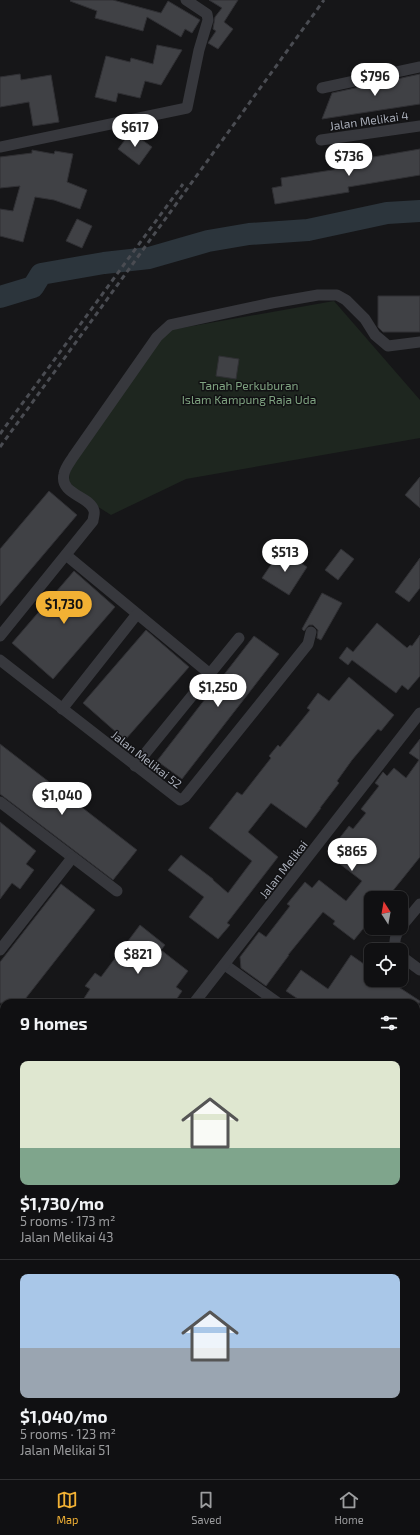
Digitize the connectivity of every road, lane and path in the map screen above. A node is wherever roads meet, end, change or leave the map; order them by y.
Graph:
1 (186, 0) edge
2 (420, 67) edge
3 (322, 88) dead end
4 (420, 126) edge
5 (321, 140) dead end
6 (0, 147) edge
7 (420, 342) edge
8 (66, 555) junction
9 (138, 614) junction
10 (311, 632) dead end
11 (0, 636) edge
12 (239, 638) dead end
13 (0, 660) edge
14 (210, 674) junction
15 (62, 709) junction
16 (420, 713) edge
17 (135, 766) junction
18 (0, 802) edge
19 (72, 858) junction
20 (117, 892) dead end
21 (420, 904) edge
22 (408, 919) edge
23 (2, 944) edge
24 (408, 961) edge
25 (225, 965) junction
26 (420, 970) edge
27 (197, 999) edge
28 (272, 999) edge

1 - 6 street
2 - 3 street
4 - 5 street, Jalan Melikai 4
7 - 8 street
8 - 9 street
8 - 11 street
9 - 14 street
9 - 15 street
10 - 17 street, Jalan Melikai 52
12 - 14 street
13 - 15 street, Jalan Melikai 52
14 - 17 street
15 - 17 street, Jalan Melikai 52
16 - 25 street, Jalan Melikai
18 - 19 street
19 - 20 street
19 - 23 street
21 - 22 street
24 - 26 street
25 - 27 street, Jalan Melikai
25 - 28 street

